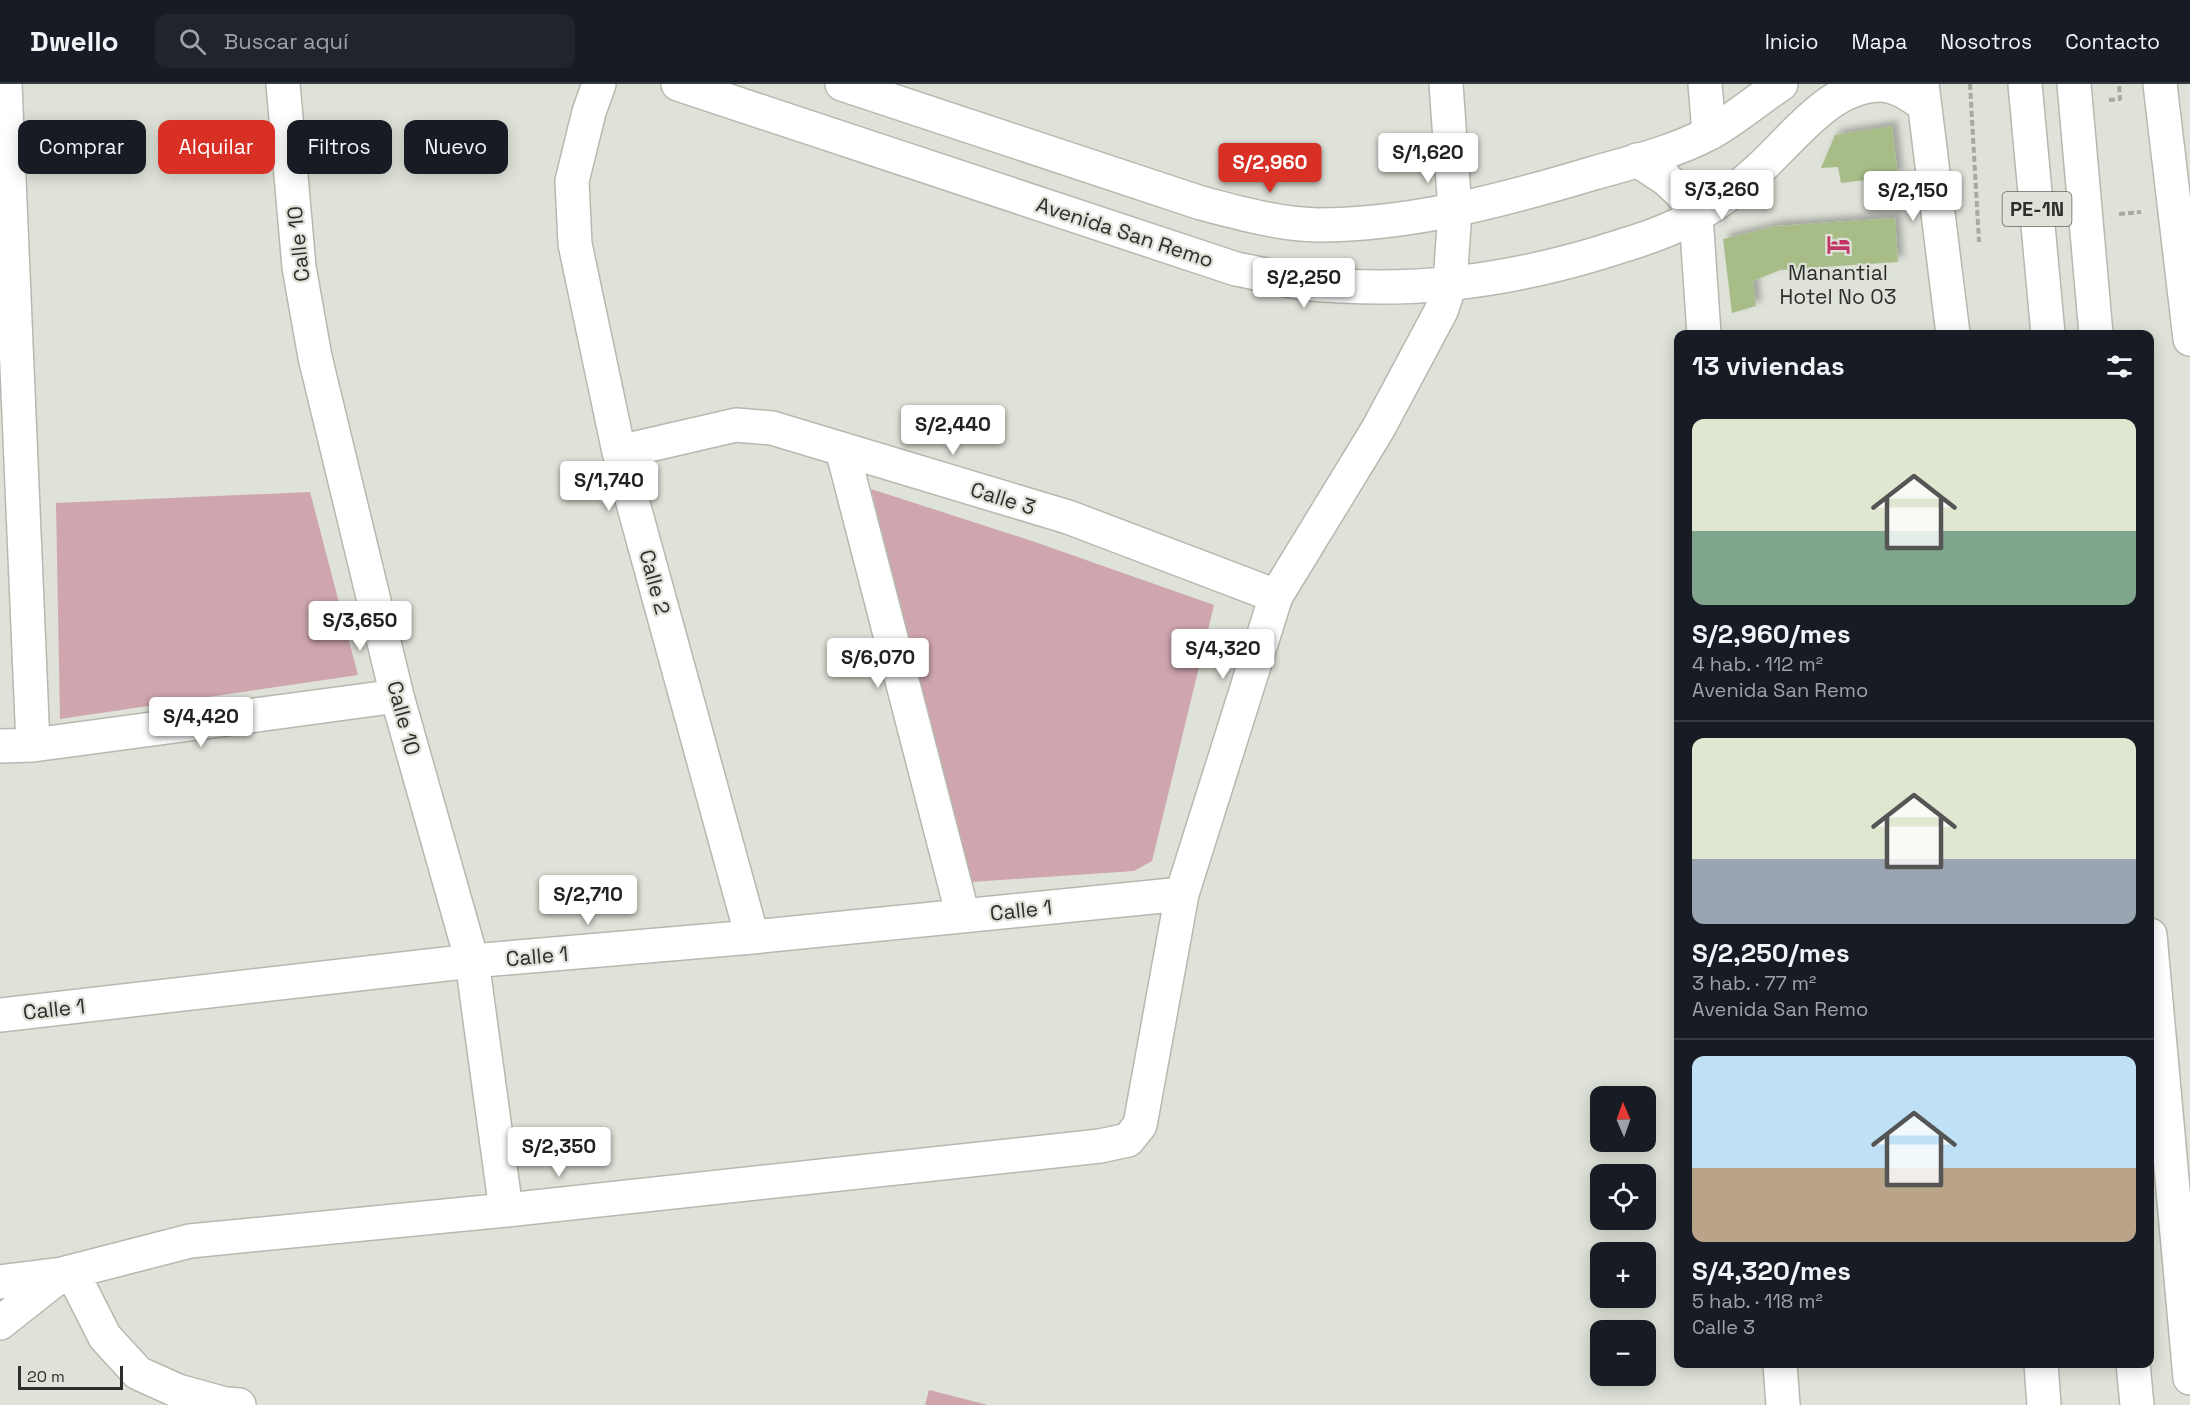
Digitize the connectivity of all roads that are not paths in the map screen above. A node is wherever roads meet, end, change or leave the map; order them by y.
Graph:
1 (5, 84) edge
2 (283, 84) edge
3 (599, 84) edge
4 (678, 84) edge
5 (842, 84) edge
6 (1446, 84) edge
7 (1705, 84) edge
8 (1781, 84) edge
9 (2025, 84) edge
10 (2074, 84) edge
11 (2160, 84) edge
12 (1923, 94) edge
13 (1709, 133) junction
14 (1637, 160) junction
15 (1455, 210) junction
16 (1696, 216) junction
17 (1450, 284) junction
18 (1704, 330) edge
19 (1952, 330) edge
20 (2048, 330) edge
21 (2096, 330) edge
22 (2190, 339) edge
23 (842, 449) junction
24 (619, 452) junction
25 (1276, 596) junction
26 (397, 696) junction
27 (33, 745) junction
28 (0, 746) edge
29 (1182, 894) junction
30 (963, 916) junction
31 (752, 937) junction
32 (472, 962) junction
33 (2154, 980) edge
34 (0, 1015) edge
35 (506, 1210) junction
36 (67, 1273) junction
37 (0, 1282) edge
38 (0, 1323) edge
39 (1780, 1368) edge
40 (2041, 1368) edge
41 (2133, 1368) edge
42 (2190, 1378) edge
43 (239, 1405) edge
44 (1783, 1405) edge
45 (2044, 1405) edge
46 (2137, 1405) edge

1 - 27 main road
2 - 26 main road, Calle 10
3 - 24 main road, Calle 2
4 - 17 main road, Avenida San Remo
5 - 15 main road
6 - 15 main road
7 - 13 main road
8 - 13 main road
9 - 20 main road, PE-1N
10 - 21 main road, PE-1N
11 - 22 main road
12 - 16 main road, Avenida San Remo
12 - 19 main road
13 - 14 main road
14 - 15 main road
14 - 16 main road
15 - 17 main road
16 - 17 main road, Avenida San Remo
16 - 18 main road
17 - 25 main road
23 - 24 main road, Calle 3
23 - 25 main road, Calle 3
23 - 30 main road
24 - 31 main road, Calle 2
25 - 29 main road
26 - 27 main road
26 - 32 main road, Calle 10
27 - 28 main road
29 - 30 main road, Calle 1
29 - 35 main road
30 - 31 main road, Calle 1
31 - 32 main road, Calle 1
32 - 34 main road, Calle 1
32 - 35 main road, Calle 10
33 - 42 main road
35 - 36 main road
36 - 37 main road
36 - 38 main road
36 - 43 main road
39 - 44 main road
40 - 45 main road
41 - 46 main road

